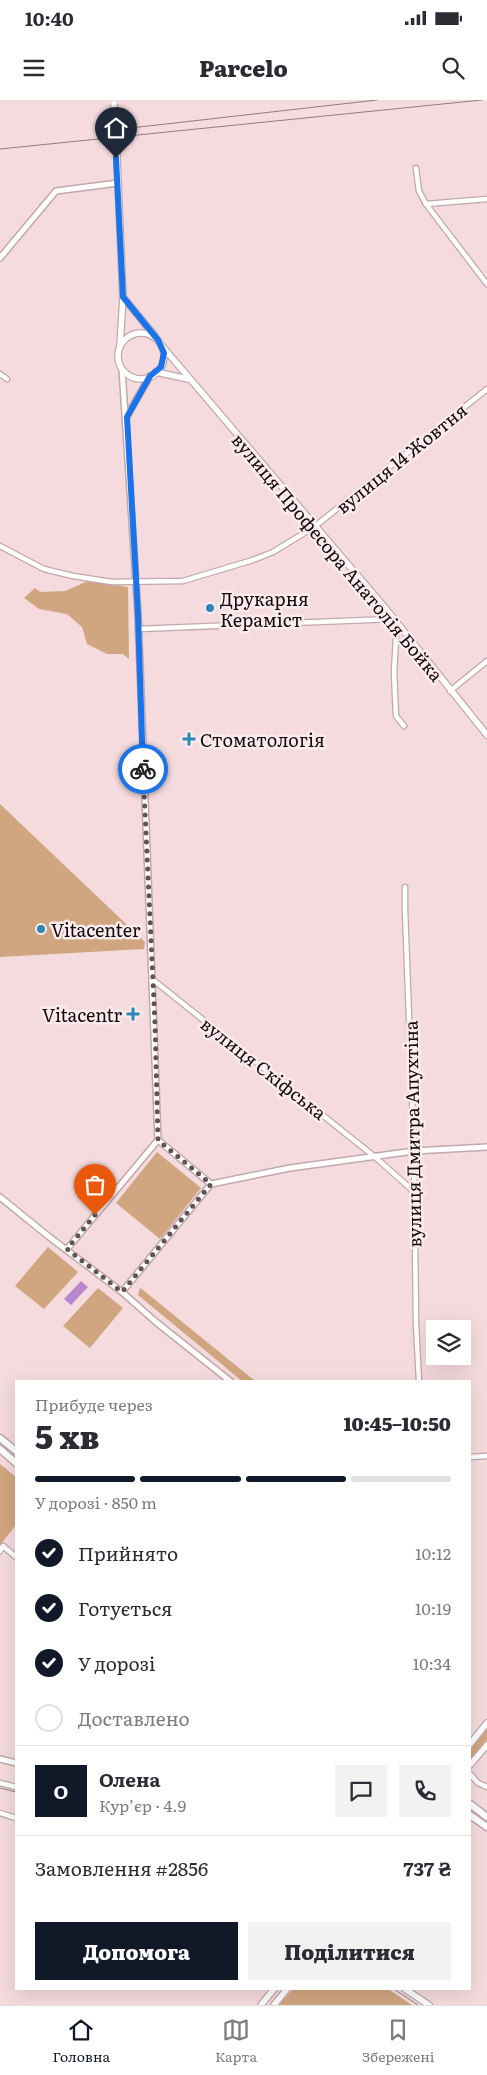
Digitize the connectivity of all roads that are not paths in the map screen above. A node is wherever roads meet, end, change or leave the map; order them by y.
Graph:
1 (114, 102) edge
2 (416, 168) dead end
3 (118, 183) junction
4 (487, 199) edge
5 (426, 204) junction
6 (0, 258) edge
7 (487, 284) edge
8 (123, 297) junction
9 (158, 340) junction
10 (120, 346) junction
11 (162, 346) junction
12 (122, 369) junction
13 (156, 372) junction
14 (0, 374) edge
15 (150, 376) junction
16 (7, 379) dead end
17 (189, 380) junction
18 (487, 389) edge
19 (127, 417) junction
20 (314, 527) junction
21 (0, 546) edge
22 (136, 583) junction
23 (395, 621) junction
24 (138, 629) junction
25 (487, 661) edge
26 (450, 692) junction
27 (404, 726) dead end
28 (487, 735) edge
29 (405, 887) dead end
30 (152, 979) junction
31 (158, 1140) junction
32 (487, 1147) edge
33 (414, 1151) junction
34 (375, 1157) junction
35 (211, 1184) junction
36 (415, 1196) junction
37 (0, 1197) edge
38 (67, 1249) junction
39 (122, 1292) junction
40 (229, 1380) edge
41 (419, 1380) edge
42 (0, 1438) edge
43 (0, 1449) edge
44 (15, 1450) edge
45 (471, 1456) edge
46 (487, 1456) edge
47 (15, 1462) edge
48 (0, 1551) edge
49 (15, 1556) edge
50 (487, 1723) edge
51 (471, 1743) edge
52 (487, 1744) edge
53 (0, 1759) edge
54 (15, 1763) edge
55 (471, 1764) edge
56 (471, 1775) edge
57 (0, 1783) edge
58 (15, 1787) edge
59 (487, 1787) edge
60 (471, 1805) edge
61 (0, 1814) edge
62 (471, 1816) edge
63 (487, 1817) edge
64 (15, 1818) edge
65 (487, 1827) edge
66 (273, 1990) edge
67 (286, 1990) edge
68 (406, 1990) edge
69 (261, 2005) edge
70 (274, 2005) edge
71 (429, 2005) edge

1 - 3 main road, bridge
2 - 5 street
3 - 6 street
3 - 8 main road
4 - 5 street
5 - 7 street
8 - 9 main road
8 - 10 main road
9 - 10 main road
9 - 11 main road
10 - 12 main road
11 - 13 main road
11 - 17 main road, вулиця Професора Анатолія Бойка
12 - 15 main road
12 - 19 street
13 - 15 main road
13 - 17 main road
14 - 16 street
15 - 19 street
17 - 20 main road, вулиця Професора Анатолія Бойка
18 - 20 street, вулиця 14 Жовтня
19 - 22 street
20 - 22 street, вулиця 14 Жовтня
20 - 23 main road, вулиця Професора Анатолія Бойка
21 - 22 street, вулиця 14 Жовтня
22 - 24 street
23 - 24 street
23 - 26 main road, вулиця Професора Анатолія Бойка
23 - 27 street
24 - 30 street
25 - 26 street
26 - 28 main road, вулиця Професора Анатолія Бойка
29 - 33 street, вулиця Дмитра Апухтіна
30 - 31 street
30 - 34 street, вулиця Скіфська
31 - 35 street
31 - 38 street
32 - 33 street
33 - 34 street
33 - 36 street, вулиця Дмитра Апухтіна
34 - 35 street
34 - 36 street, вулиця Скіфська
35 - 39 street
36 - 41 street, вулиця Дмитра Апухтіна
37 - 38 street
38 - 39 street
39 - 40 street
42 - 44 main road
43 - 47 main road
45 - 46 street
48 - 49 street
50 - 51 main road
52 - 55 main road
53 - 54 street
56 - 59 street
57 - 58 street
60 - 63 main road
61 - 64 street
62 - 65 main road
66 - 69 main road
67 - 70 main road
68 - 71 main road

